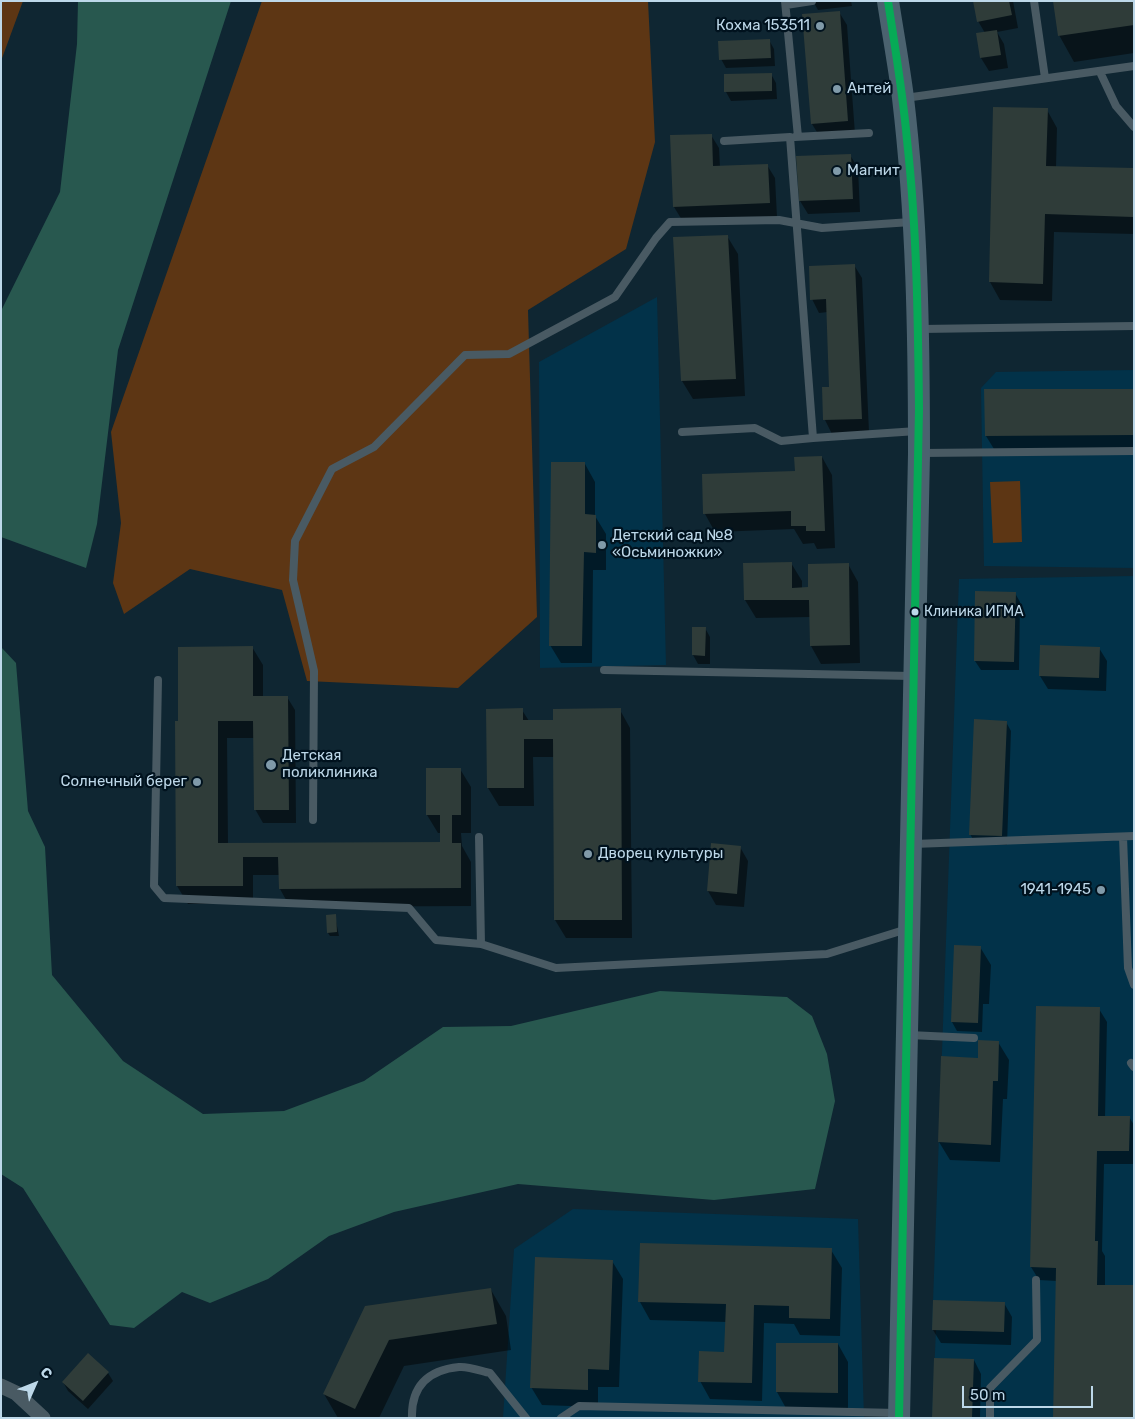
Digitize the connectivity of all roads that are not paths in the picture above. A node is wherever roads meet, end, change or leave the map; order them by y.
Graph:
1 (812, 1) edge
2 (888, 1) edge
3 (1034, 1) edge
4 (785, 3) edge
5 (1134, 66) edge
6 (1100, 72) junction
7 (1045, 78) junction
8 (903, 98) junction
9 (1134, 127) edge
10 (868, 133) dead end
11 (794, 137) junction
12 (724, 141) dead end
13 (913, 222) junction
14 (797, 223) junction
15 (1134, 326) edge
16 (918, 329) junction
17 (919, 431) junction
18 (682, 432) dead end
19 (813, 438) junction
20 (1134, 450) edge
21 (919, 454) junction
22 (604, 670) dead end
23 (914, 676) junction
24 (158, 680) dead end
25 (314, 820) dead end
26 (479, 836) dead end
27 (1134, 836) edge
28 (1123, 837) junction
29 (911, 844) junction
30 (909, 928) junction
31 (481, 944) junction
32 (1134, 985) edge
33 (907, 1035) junction
34 (974, 1038) dead end
35 (1036, 1280) dead end
36 (1, 1386) edge
37 (899, 1416) edge
38 (44, 1418) edge
39 (412, 1418) edge
40 (526, 1418) edge
41 (561, 1418) edge
42 (990, 1418) edge

1 - 4 lane
2 - 8 main road
3 - 7 lane
4 - 11 lane
5 - 6 lane
6 - 7 lane
6 - 9 lane
7 - 8 lane
8 - 13 main road
10 - 11 lane
11 - 12 lane
11 - 14 lane
13 - 14 lane
13 - 16 main road
14 - 19 lane
14 - 25 lane
15 - 16 lane
16 - 17 main road
17 - 19 lane
17 - 21 main road
18 - 19 lane
20 - 21 lane
21 - 23 main road
22 - 23 lane
23 - 29 main road
24 - 31 lane
26 - 31 lane
27 - 28 lane
28 - 29 lane
28 - 32 lane
29 - 30 main road
30 - 31 lane
30 - 33 main road
33 - 34 lane
33 - 37 main road
35 - 42 lane
36 - 38 street
37 - 41 lane
39 - 40 lane

